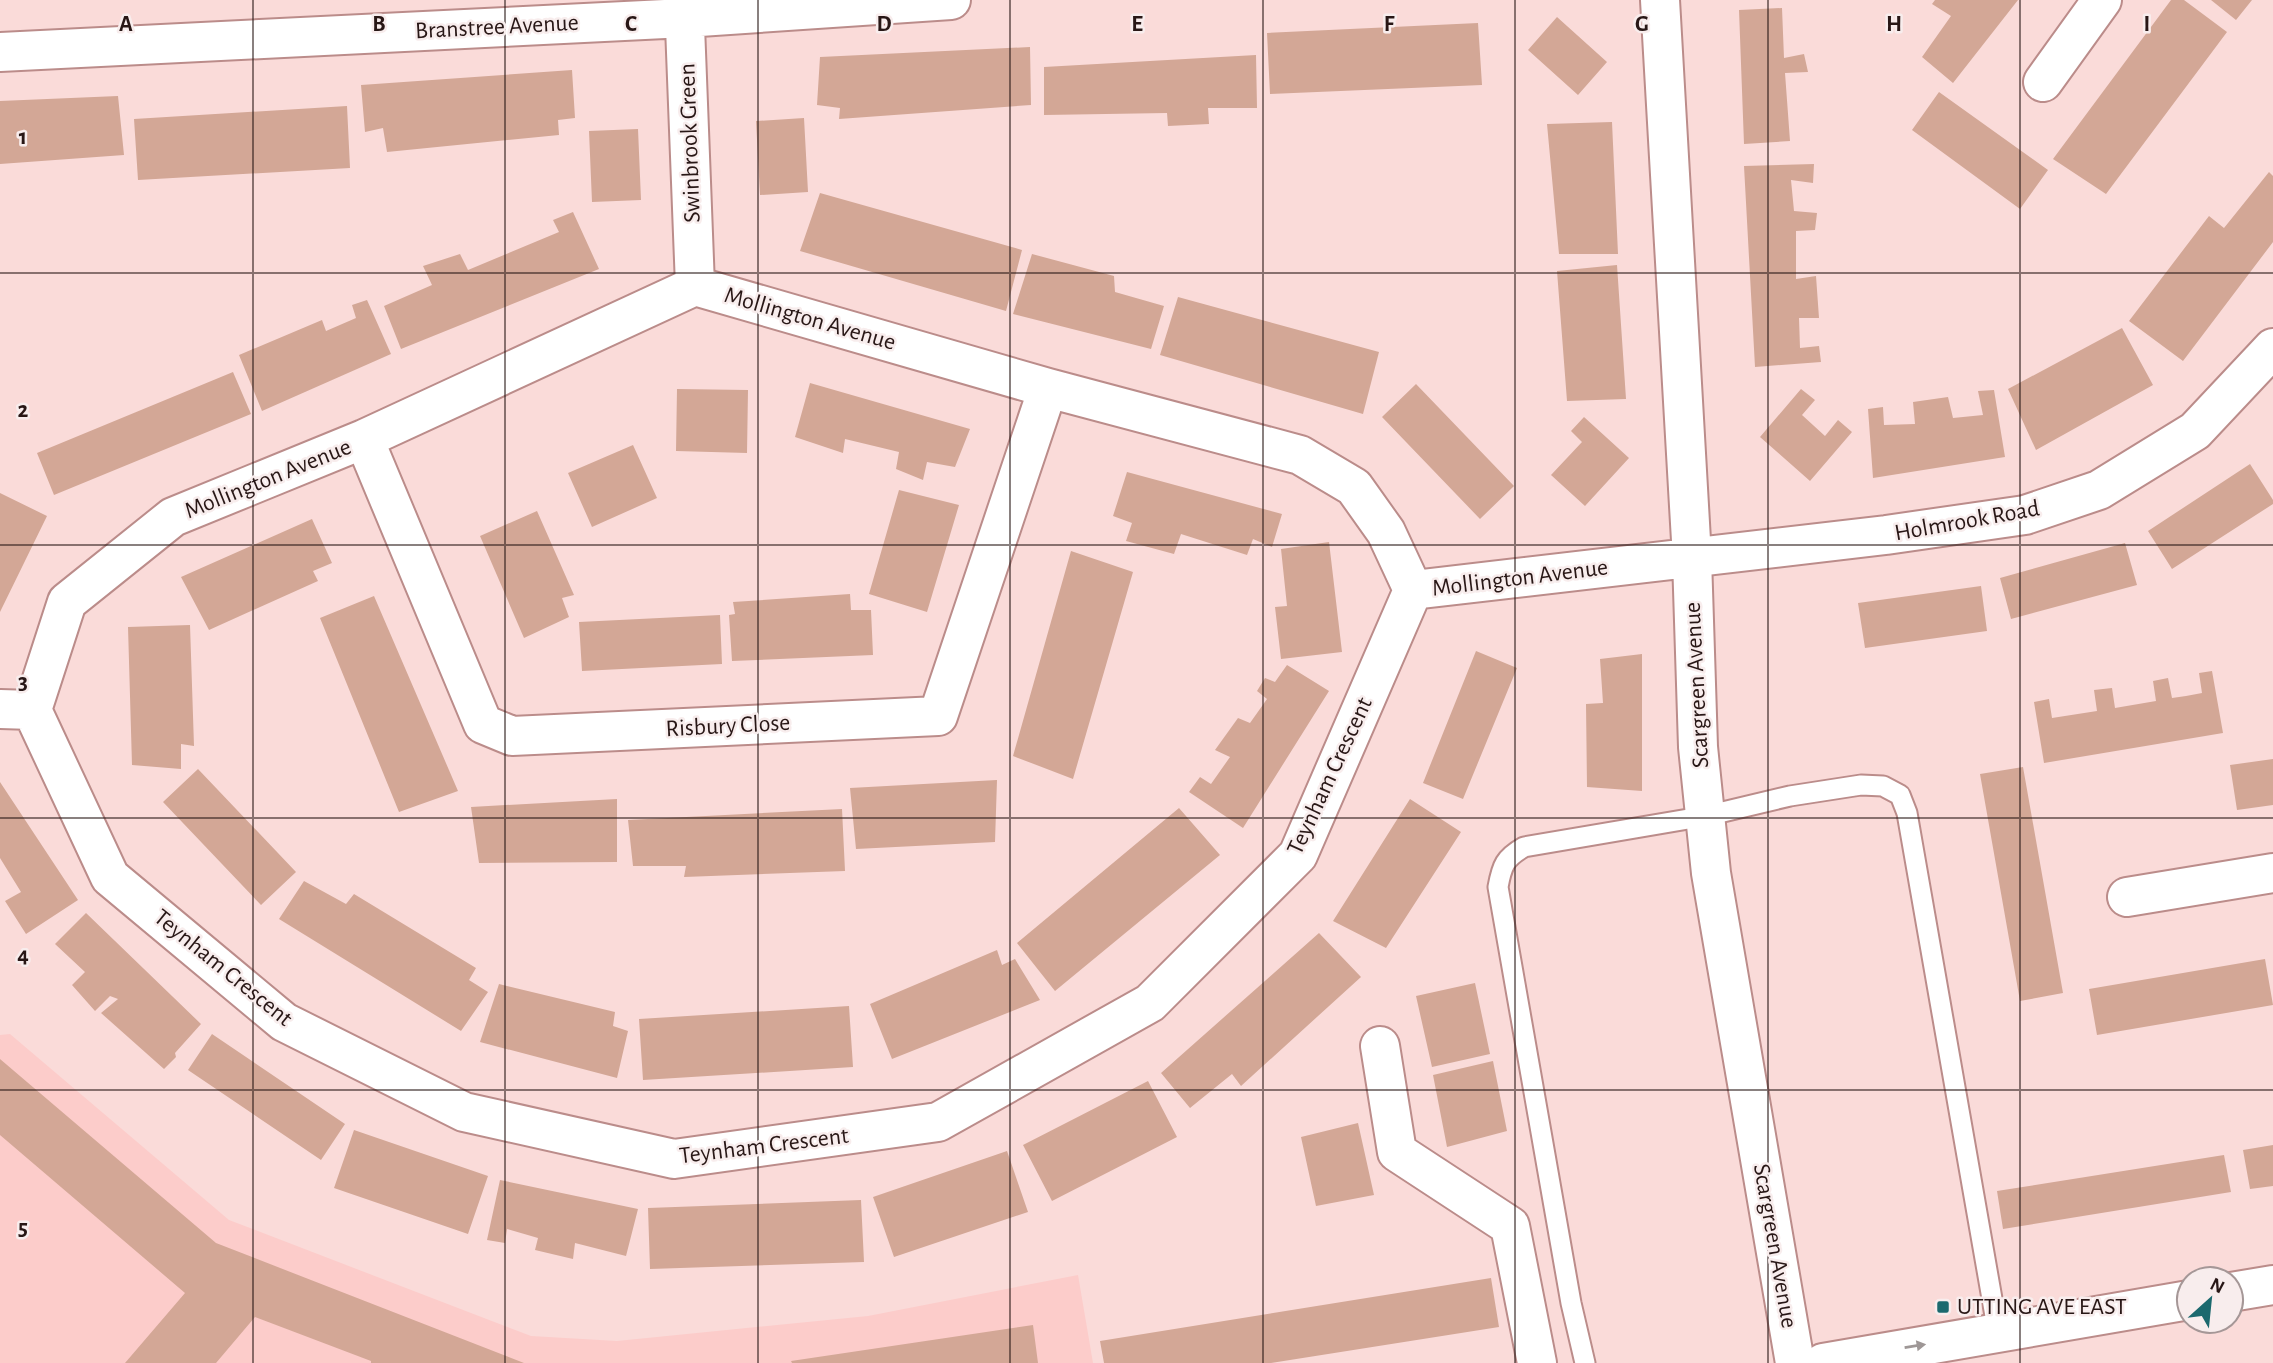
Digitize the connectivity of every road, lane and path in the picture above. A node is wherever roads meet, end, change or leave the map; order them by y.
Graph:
1 (951, 0) edge
2 (1660, 0) edge
3 (2102, 0) edge
4 (685, 9) edge
5 (0, 52) edge
6 (2043, 82) dead end
7 (695, 286) junction
8 (2273, 348) edge
9 (1048, 388) junction
10 (364, 439) junction
11 (1692, 558) junction
12 (1413, 590) junction
13 (16, 710) edge
14 (1706, 816) junction
15 (2273, 873) edge
16 (2127, 897) dead end
17 (1380, 1046) dead end
18 (2273, 1285) edge
19 (2245, 1290) edge
20 (2175, 1302) edge
21 (1998, 1333) junction
22 (1537, 1363) edge
23 (1585, 1363) edge
24 (1795, 1363) edge
25 (1823, 1363) edge

1 - 4 street, Branstree Avenue
2 - 11 street, Scargreen Avenue
3 - 6 street
4 - 5 street, Branstree Avenue
4 - 7 street, Swinbrook Green
7 - 9 street, Mollington Avenue
7 - 10 street, Mollington Avenue
8 - 11 street, Holmrook Road
9 - 10 street, Risbury Close
9 - 12 street, Mollington Avenue
10 - 13 street, Mollington Avenue
11 - 12 street, Mollington Avenue
11 - 14 street, Scargreen Avenue
12 - 13 street, Teynham Crescent
14 - 21 lane
14 - 23 lane
14 - 24 street, Scargreen Avenue
15 - 16 street
17 - 22 street
18 - 19 street
20 - 21 street
25 -> 21 street

